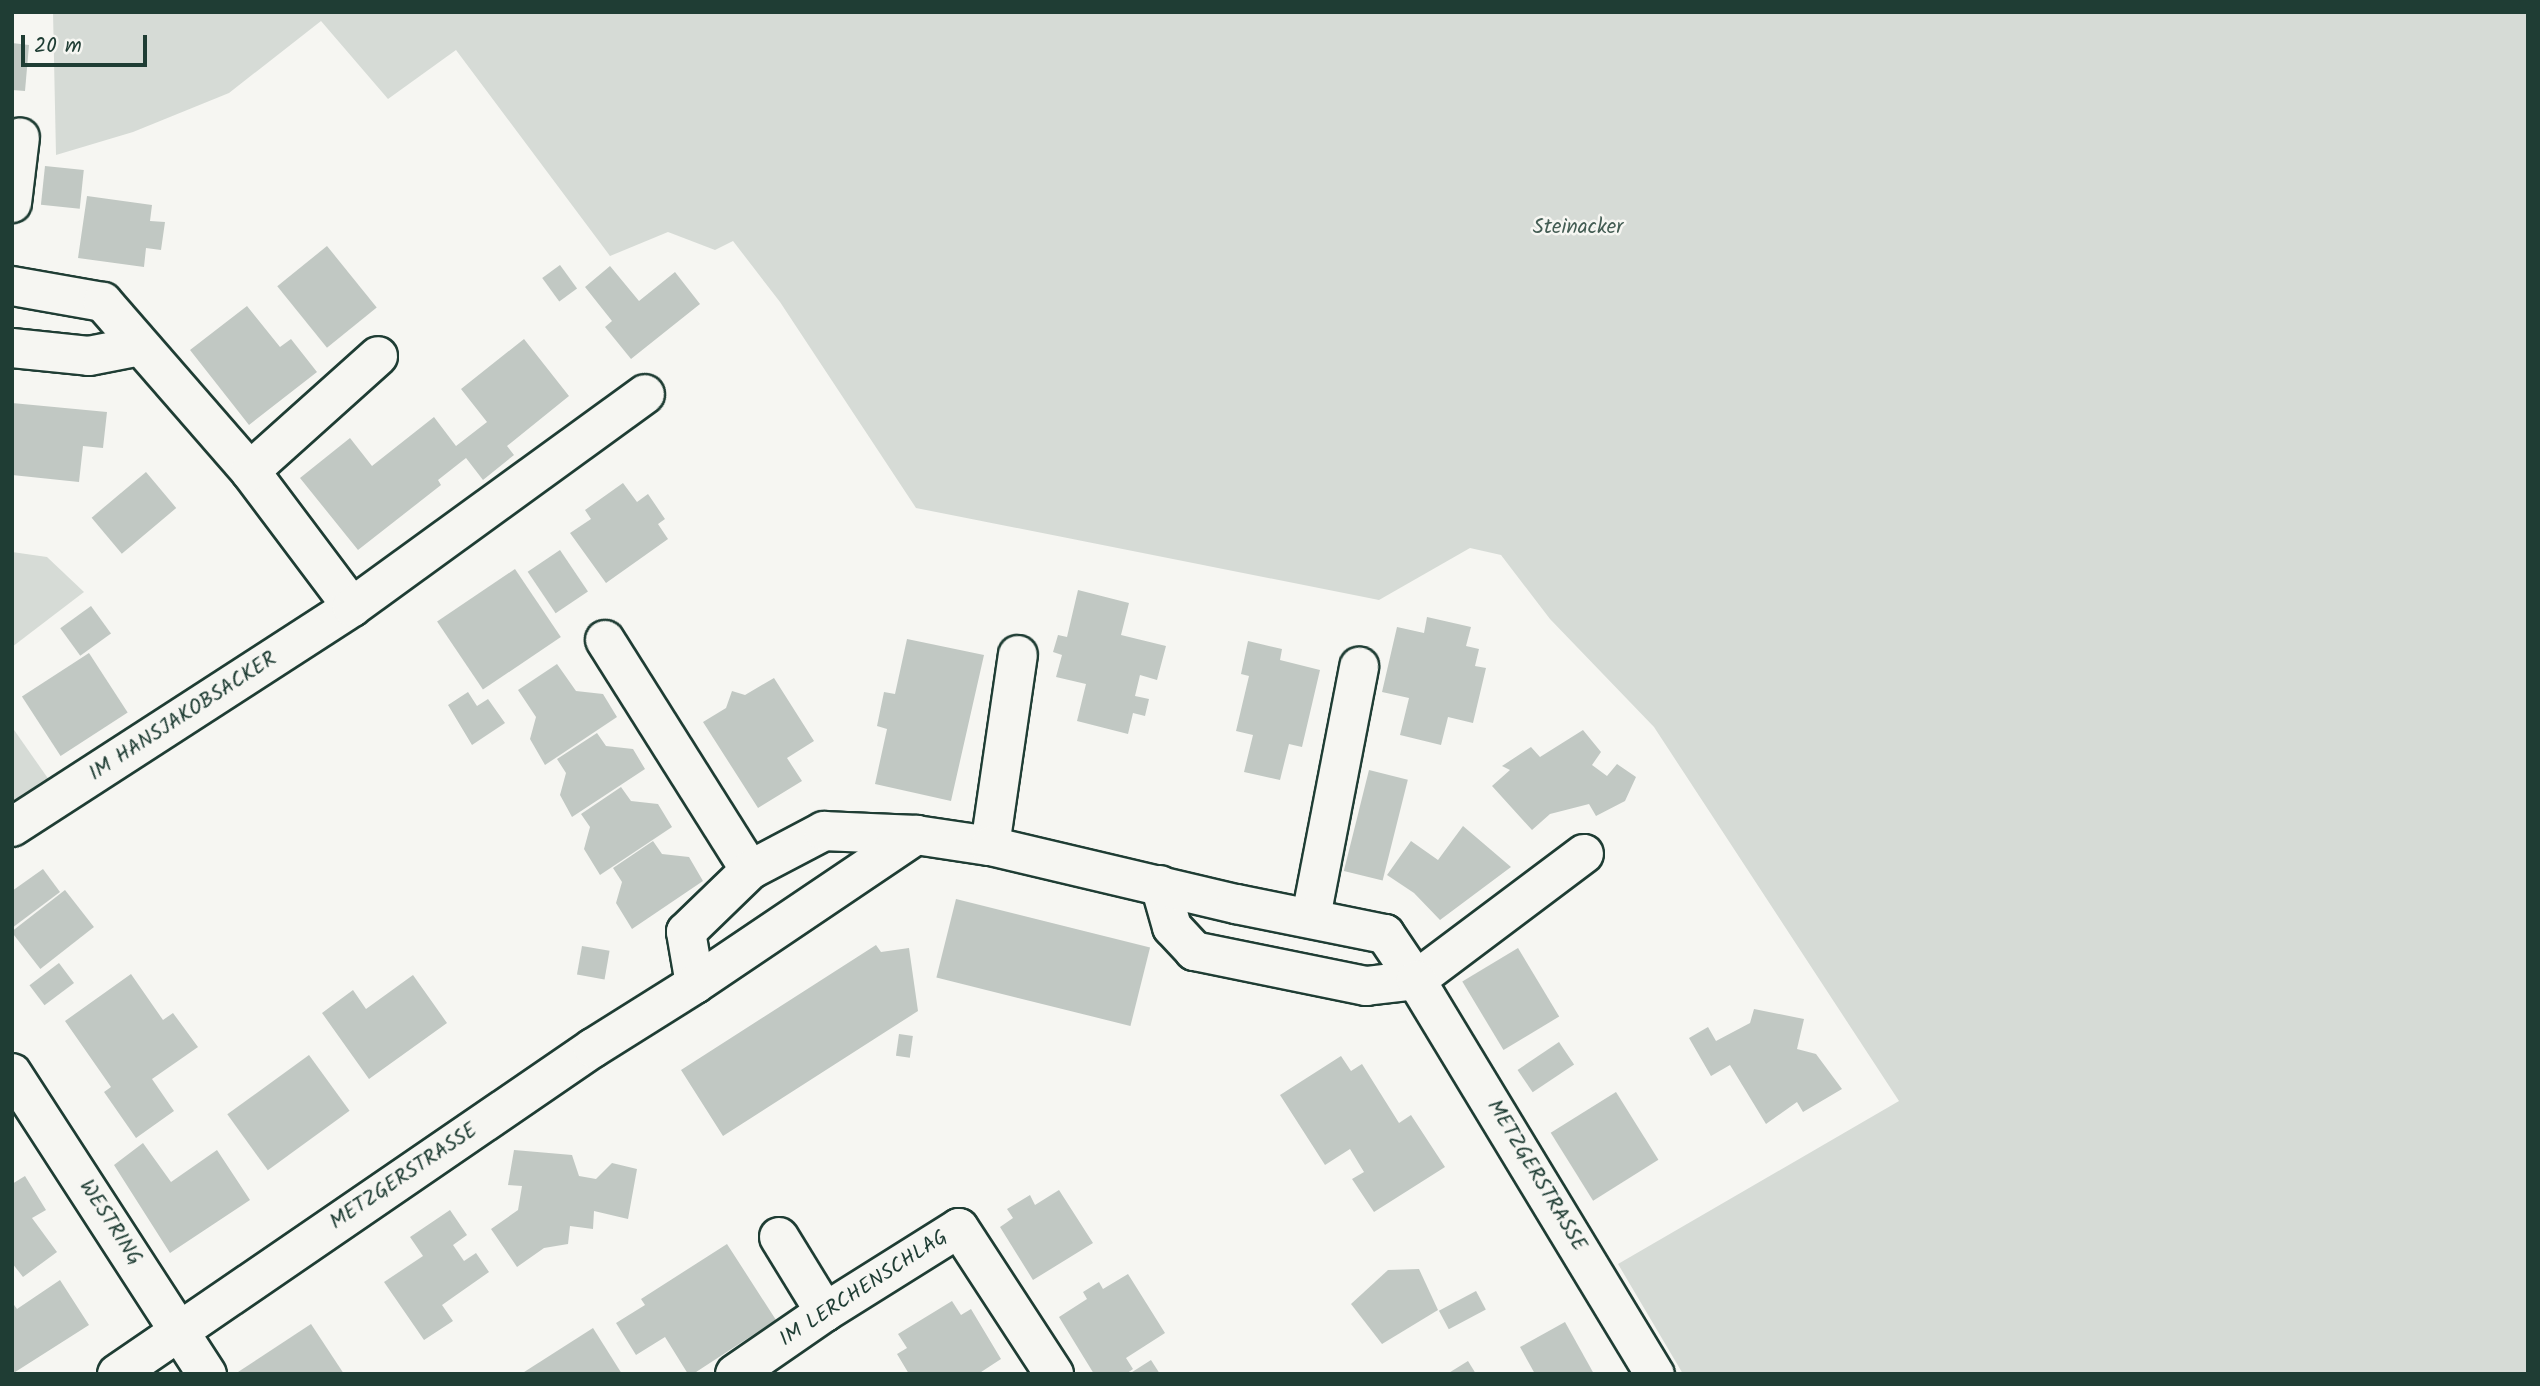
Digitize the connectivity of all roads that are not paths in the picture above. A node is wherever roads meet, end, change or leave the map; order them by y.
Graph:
1 (20, 137) dead end
2 (12, 203) edge
3 (12, 286) edge
4 (140, 346) junction
5 (12, 348) edge
6 (378, 356) dead end
7 (645, 394) dead end
8 (250, 471) junction
9 (352, 607) junction
10 (605, 640) dead end
11 (1018, 654) dead end
12 (1359, 667) dead end
13 (12, 827) edge
14 (916, 835) junction
15 (990, 846) junction
16 (1584, 854) dead end
17 (750, 870) junction
18 (1160, 885) junction
19 (1311, 917) junction
20 (1416, 980) junction
21 (695, 984) junction
22 (12, 1073) edge
23 (779, 1237) dead end
24 (825, 1312) junction
25 (179, 1330) junction
26 (117, 1374) edge
27 (207, 1374) edge
28 (735, 1374) edge
29 (1054, 1374) edge
30 (1656, 1374) edge

1 - 2 street
3 - 4 street
4 - 5 street
4 - 8 street
6 - 8 street
7 - 9 street, IM HANSJAKOBSACKER
8 - 9 street
9 - 13 street, IM HANSJAKOBSACKER
10 - 17 street
11 - 15 street
12 - 19 street
14 - 15 street, METZGERSTRASSE
14 - 17 street, METZGERSTRASSE
14 - 21 street, METZGERSTRASSE
15 - 18 street, METZGERSTRASSE
16 - 20 street
17 - 21 street, METZGERSTRASSE
18 - 19 street, METZGERSTRASSE
18 - 20 street
19 - 20 street, METZGERSTRASSE
20 - 30 street, METZGERSTRASSE
21 - 25 street, METZGERSTRASSE
22 - 25 street, WESTRING
23 - 24 street
24 - 28 street, IM LERCHENSCHLAG
24 - 29 street, IM LERCHENSCHLAG
25 - 26 street, METZGERSTRASSE
25 - 27 street, WESTRING

